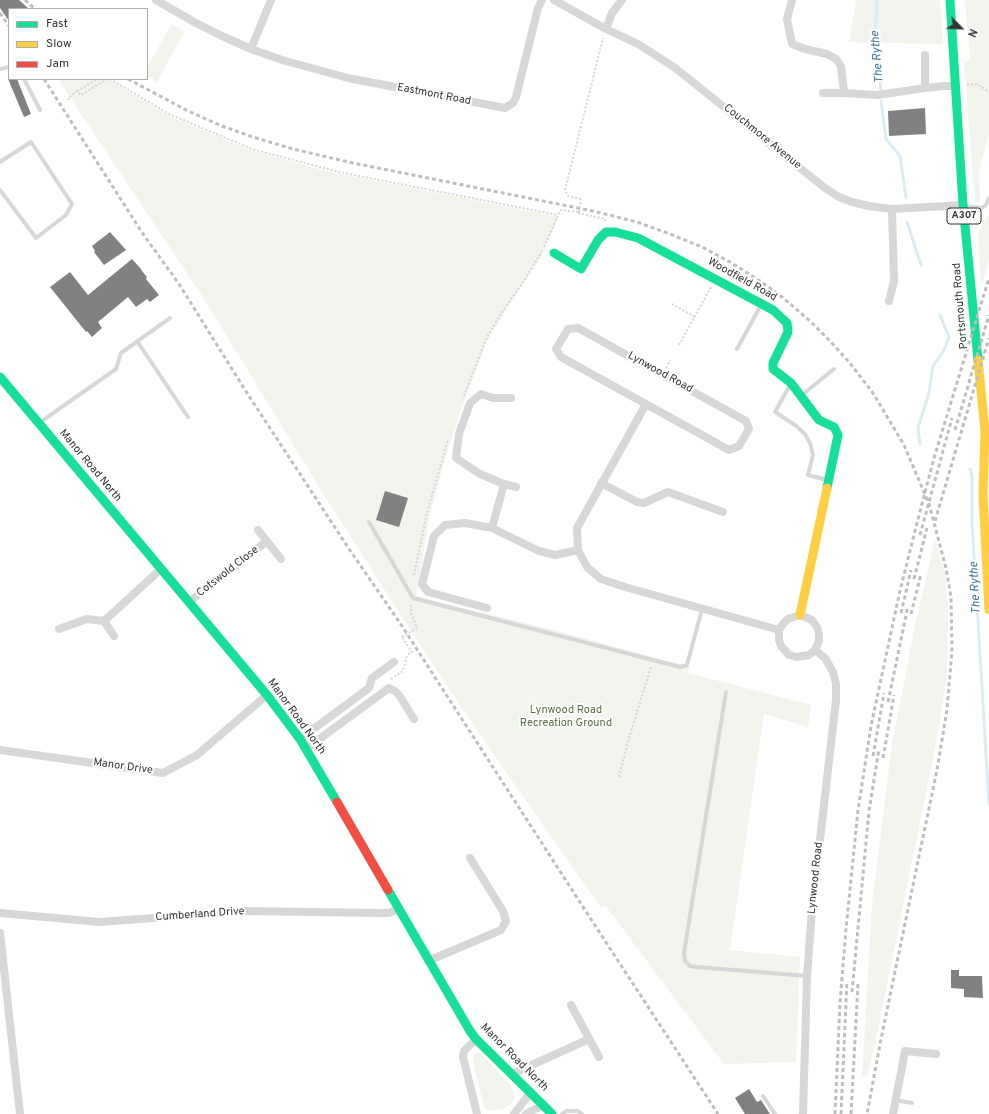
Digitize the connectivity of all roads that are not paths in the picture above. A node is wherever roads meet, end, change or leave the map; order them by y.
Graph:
1 (156, 0) edge
2 (271, 0) edge
3 (542, 0) edge
4 (554, 0) edge
5 (622, 0) edge
6 (792, 0) edge
7 (950, 0) edge
8 (606, 28) junction
9 (251, 49) junction
10 (925, 55) dead end
11 (25, 80) edge
12 (955, 86) junction
13 (924, 88) junction
14 (823, 93) dead end
15 (844, 93) junction
16 (40, 110) dead end
17 (0, 162) edge
18 (0, 190) edge
19 (989, 198) edge
20 (958, 205) junction
21 (892, 209) junction
22 (554, 253) dead end
23 (889, 301) dead end
24 (762, 302) junction
25 (170, 318) dead end
26 (137, 341) junction
27 (737, 349) dead end
28 (834, 369) dead end
29 (0, 377) edge
30 (791, 383) junction
31 (800, 397) junction
32 (511, 398) dead end
33 (646, 404) junction
34 (188, 417) dead end
35 (39, 423) junction
36 (828, 481) junction
37 (601, 483) junction
38 (504, 484) junction
39 (516, 487) dead end
40 (723, 512) dead end
41 (369, 522) dead end
42 (492, 528) junction
43 (258, 530) dead end
44 (267, 541) junction
45 (578, 550) junction
46 (281, 559) dead end
47 (161, 569) junction
48 (189, 602) junction
49 (488, 608) dead end
50 (702, 609) junction
51 (989, 610) edge
52 (800, 615) junction
53 (104, 621) junction
54 (59, 629) dead end
55 (779, 630) junction
56 (114, 636) dead end
57 (815, 650) junction
58 (394, 662) dead end
59 (726, 692) dead end
60 (267, 695) junction
61 (414, 719) dead end
62 (300, 739) junction
63 (306, 748) junction
64 (0, 750) edge
65 (470, 858) dead end
66 (399, 909) junction
67 (0, 913) edge
68 (0, 933) edge
69 (428, 961) junction
70 (808, 976) junction
71 (571, 1005) dead end
72 (476, 1039) junction
73 (589, 1039) junction
74 (936, 1054) dead end
75 (599, 1057) dead end
76 (512, 1074) junction
77 (531, 1092) junction
78 (763, 1096) dead end
79 (895, 1100) junction
80 (912, 1103) dead end
81 (543, 1105) junction
82 (20, 1114) edge
83 (477, 1114) edge
84 (514, 1114) edge
85 (526, 1114) edge
86 (552, 1114) edge
87 (562, 1114) edge
88 (582, 1114) edge
89 (775, 1114) edge
90 (803, 1114) edge
91 (893, 1114) edge

1 - 9 street, Eastmont Road
2 - 9 street
3 - 9 street, Eastmont Road
4 - 8 street, Couchmore Avenue
5 - 8 street
6 - 15 street
7 - 12 street, Portsmouth Road / A307
8 - 21 street, Couchmore Avenue
10 - 13 street
11 - 16 lane
12 - 13 street
12 - 20 street, Portsmouth Road / A307
13 - 15 street
14 - 15 street
17 - 18 lane
19 - 20 lane
20 - 21 street, Couchmore Avenue
20 - 51 street, Portsmouth Road / A307
21 - 23 street
22 - 24 street, Woodfield Road
24 - 27 lane
24 - 30 street, Woodfield Road
25 - 26 lane
26 - 34 lane
26 - 35 lane
28 - 31 lane
29 - 35 street, Manor Road North
30 - 31 street, Woodfield Road
30 - 36 lane
31 - 36 street, Woodfield Road
32 - 38 street
33 - 33 street, Lynwood Road
33 - 37 street
35 - 47 street, Manor Road North
36 - 52 street, Woodfield Road
37 - 40 street
37 - 45 street
38 - 39 street
38 - 42 street
41 - 50 lane
42 - 45 street
42 - 49 street
43 - 44 street, Cotswold Close
44 - 46 street, Cotswold Close
44 - 48 street, Cotswold Close
45 - 50 street
47 - 48 street, Manor Road North
47 - 53 street
48 - 60 street, Manor Road North
50 - 55 street
52 - 55 street
52 - 57 street
53 - 54 street
53 - 56 street
55 - 57 street
57 - 70 street, Lynwood Road
58 - 62 street
59 - 70 lane
60 - 62 street, Manor Road North
60 - 64 street, Manor Drive
61 - 63 street
62 - 63 street, Manor Road North
63 - 66 street, Manor Road North
65 - 69 street
66 - 67 street, Cumberland Drive
66 - 69 street, Manor Road North
68 - 82 street
69 - 72 street, Manor Road North
70 - 90 street, Lynwood Road
71 - 73 street
72 - 76 street, Manor Road North
72 - 83 street
73 - 75 street
73 - 76 street
74 - 79 street
76 - 77 street, Manor Road North
77 - 81 street, Manor Road North
77 - 84 street
78 - 89 lane
79 - 80 lane
79 - 91 street
81 - 85 street
81 - 86 street, Manor Road North
87 - 88 lane

